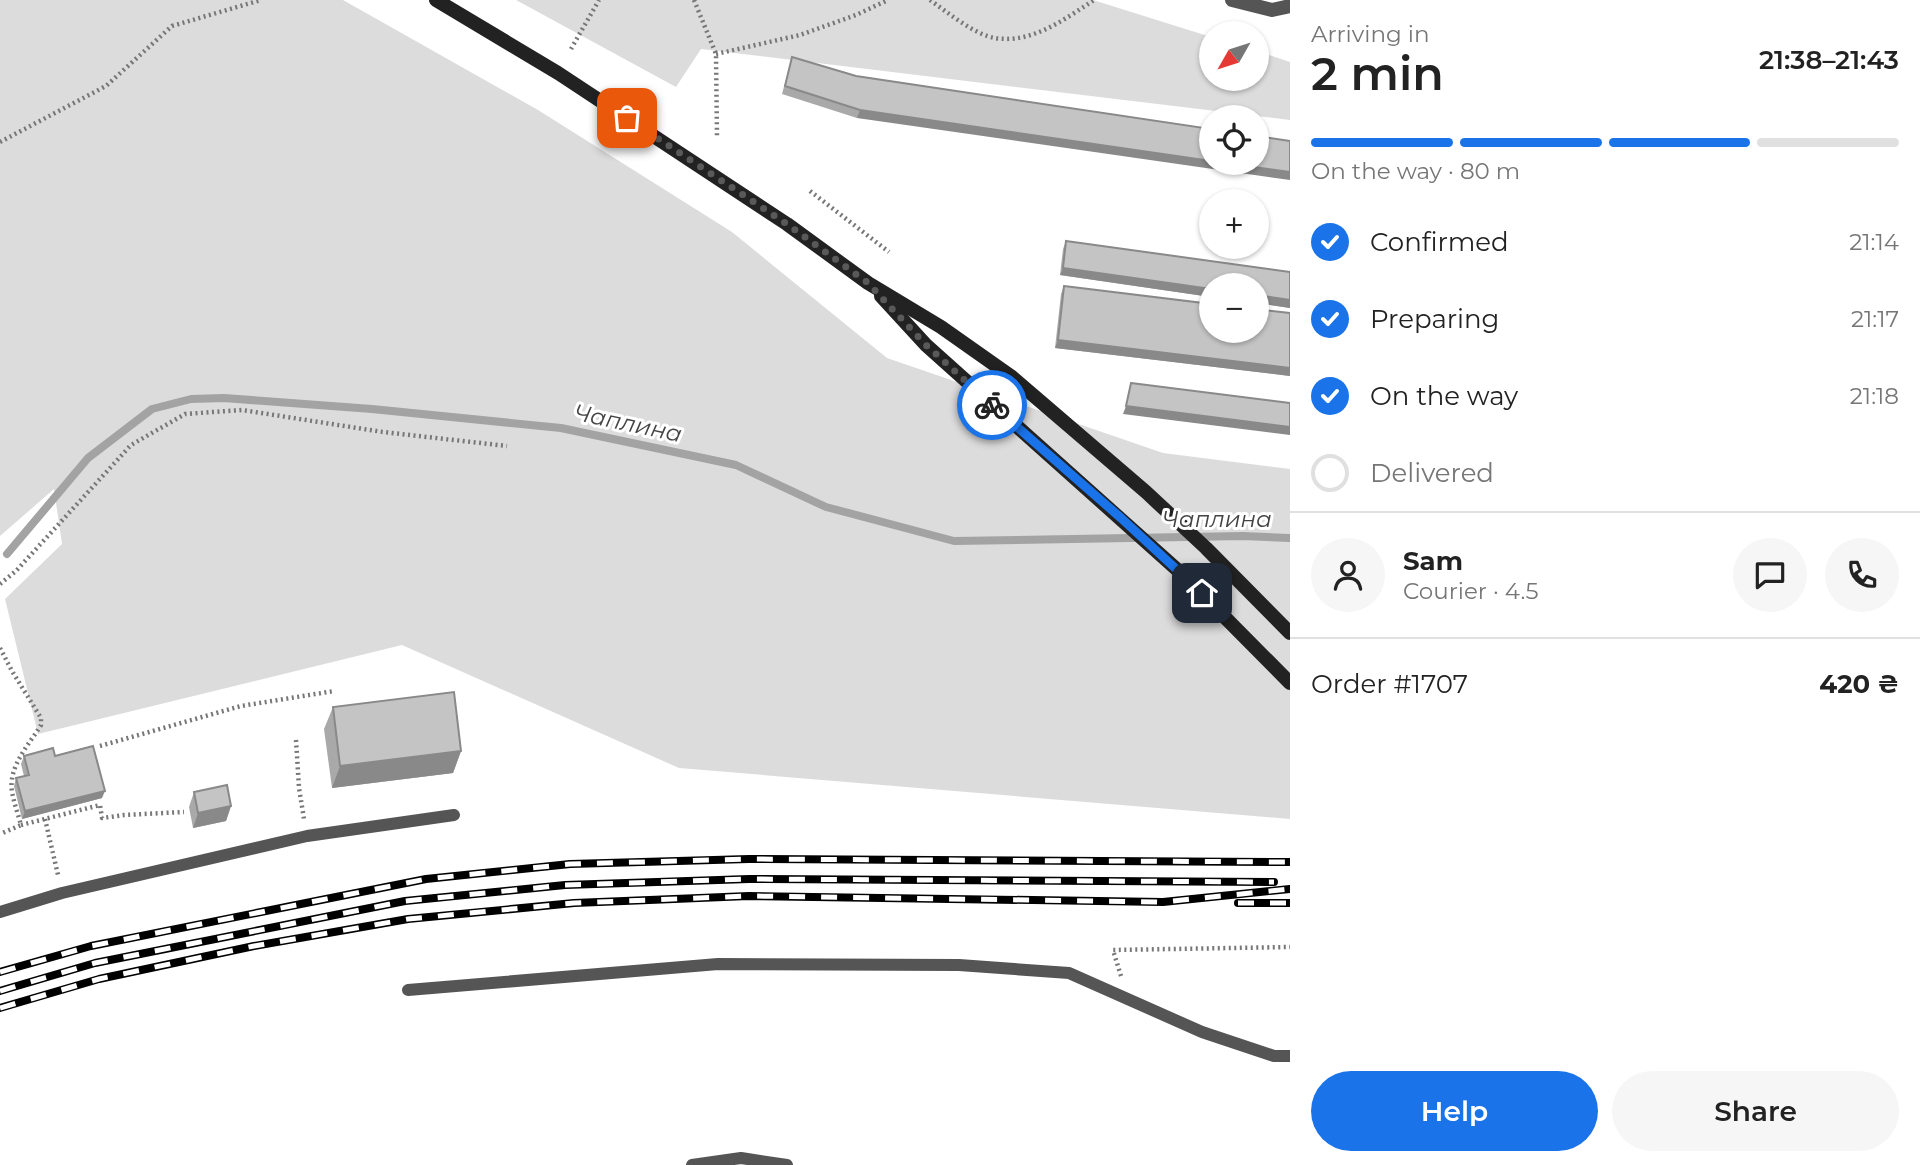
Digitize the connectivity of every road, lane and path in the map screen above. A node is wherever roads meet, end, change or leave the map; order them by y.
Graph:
1 (261, 0) edge
2 (436, 0) edge
3 (600, 0) edge
4 (694, 0) edge
5 (888, 0) edge
6 (930, 0) edge
7 (1094, 0) edge
8 (1232, 0) edge
9 (1247, 2) edge
10 (1290, 6) edge
11 (572, 49) dead end
12 (716, 54) junction
13 (717, 137) dead end
14 (0, 142) edge
15 (810, 191) dead end
16 (889, 251) dead end
17 (868, 283) junction
18 (507, 446) dead end
19 (0, 584) edge
20 (1290, 633) edge
21 (0, 648) edge
22 (1290, 683) edge
23 (334, 691) dead end
24 (296, 740) dead end
25 (100, 746) dead end
26 (184, 812) dead end
27 (454, 815) dead end
28 (45, 819) junction
29 (22, 825) junction
30 (0, 834) edge
31 (307, 836) junction
32 (62, 893) junction
33 (0, 912) edge
34 (1290, 947) edge
35 (1130, 985) dead end
36 (408, 990) dead end
37 (1290, 1056) edge
38 (692, 1165) edge
39 (787, 1165) edge

1 - 14 path
2 - 17 main road
3 - 11 path
4 - 12 path
5 - 12 path
6 - 7 path
8 - 9 street
9 - 10 street
12 - 13 path
15 - 16 path
17 - 20 main road
17 - 22 main road
18 - 19 path
21 - 29 path
23 - 25 path
24 - 31 path
26 - 28 path
27 - 31 lane
28 - 29 path
28 - 32 path
29 - 30 path
31 - 32 lane
32 - 33 lane
34 - 35 path
36 - 37 lane
38 - 39 lane

